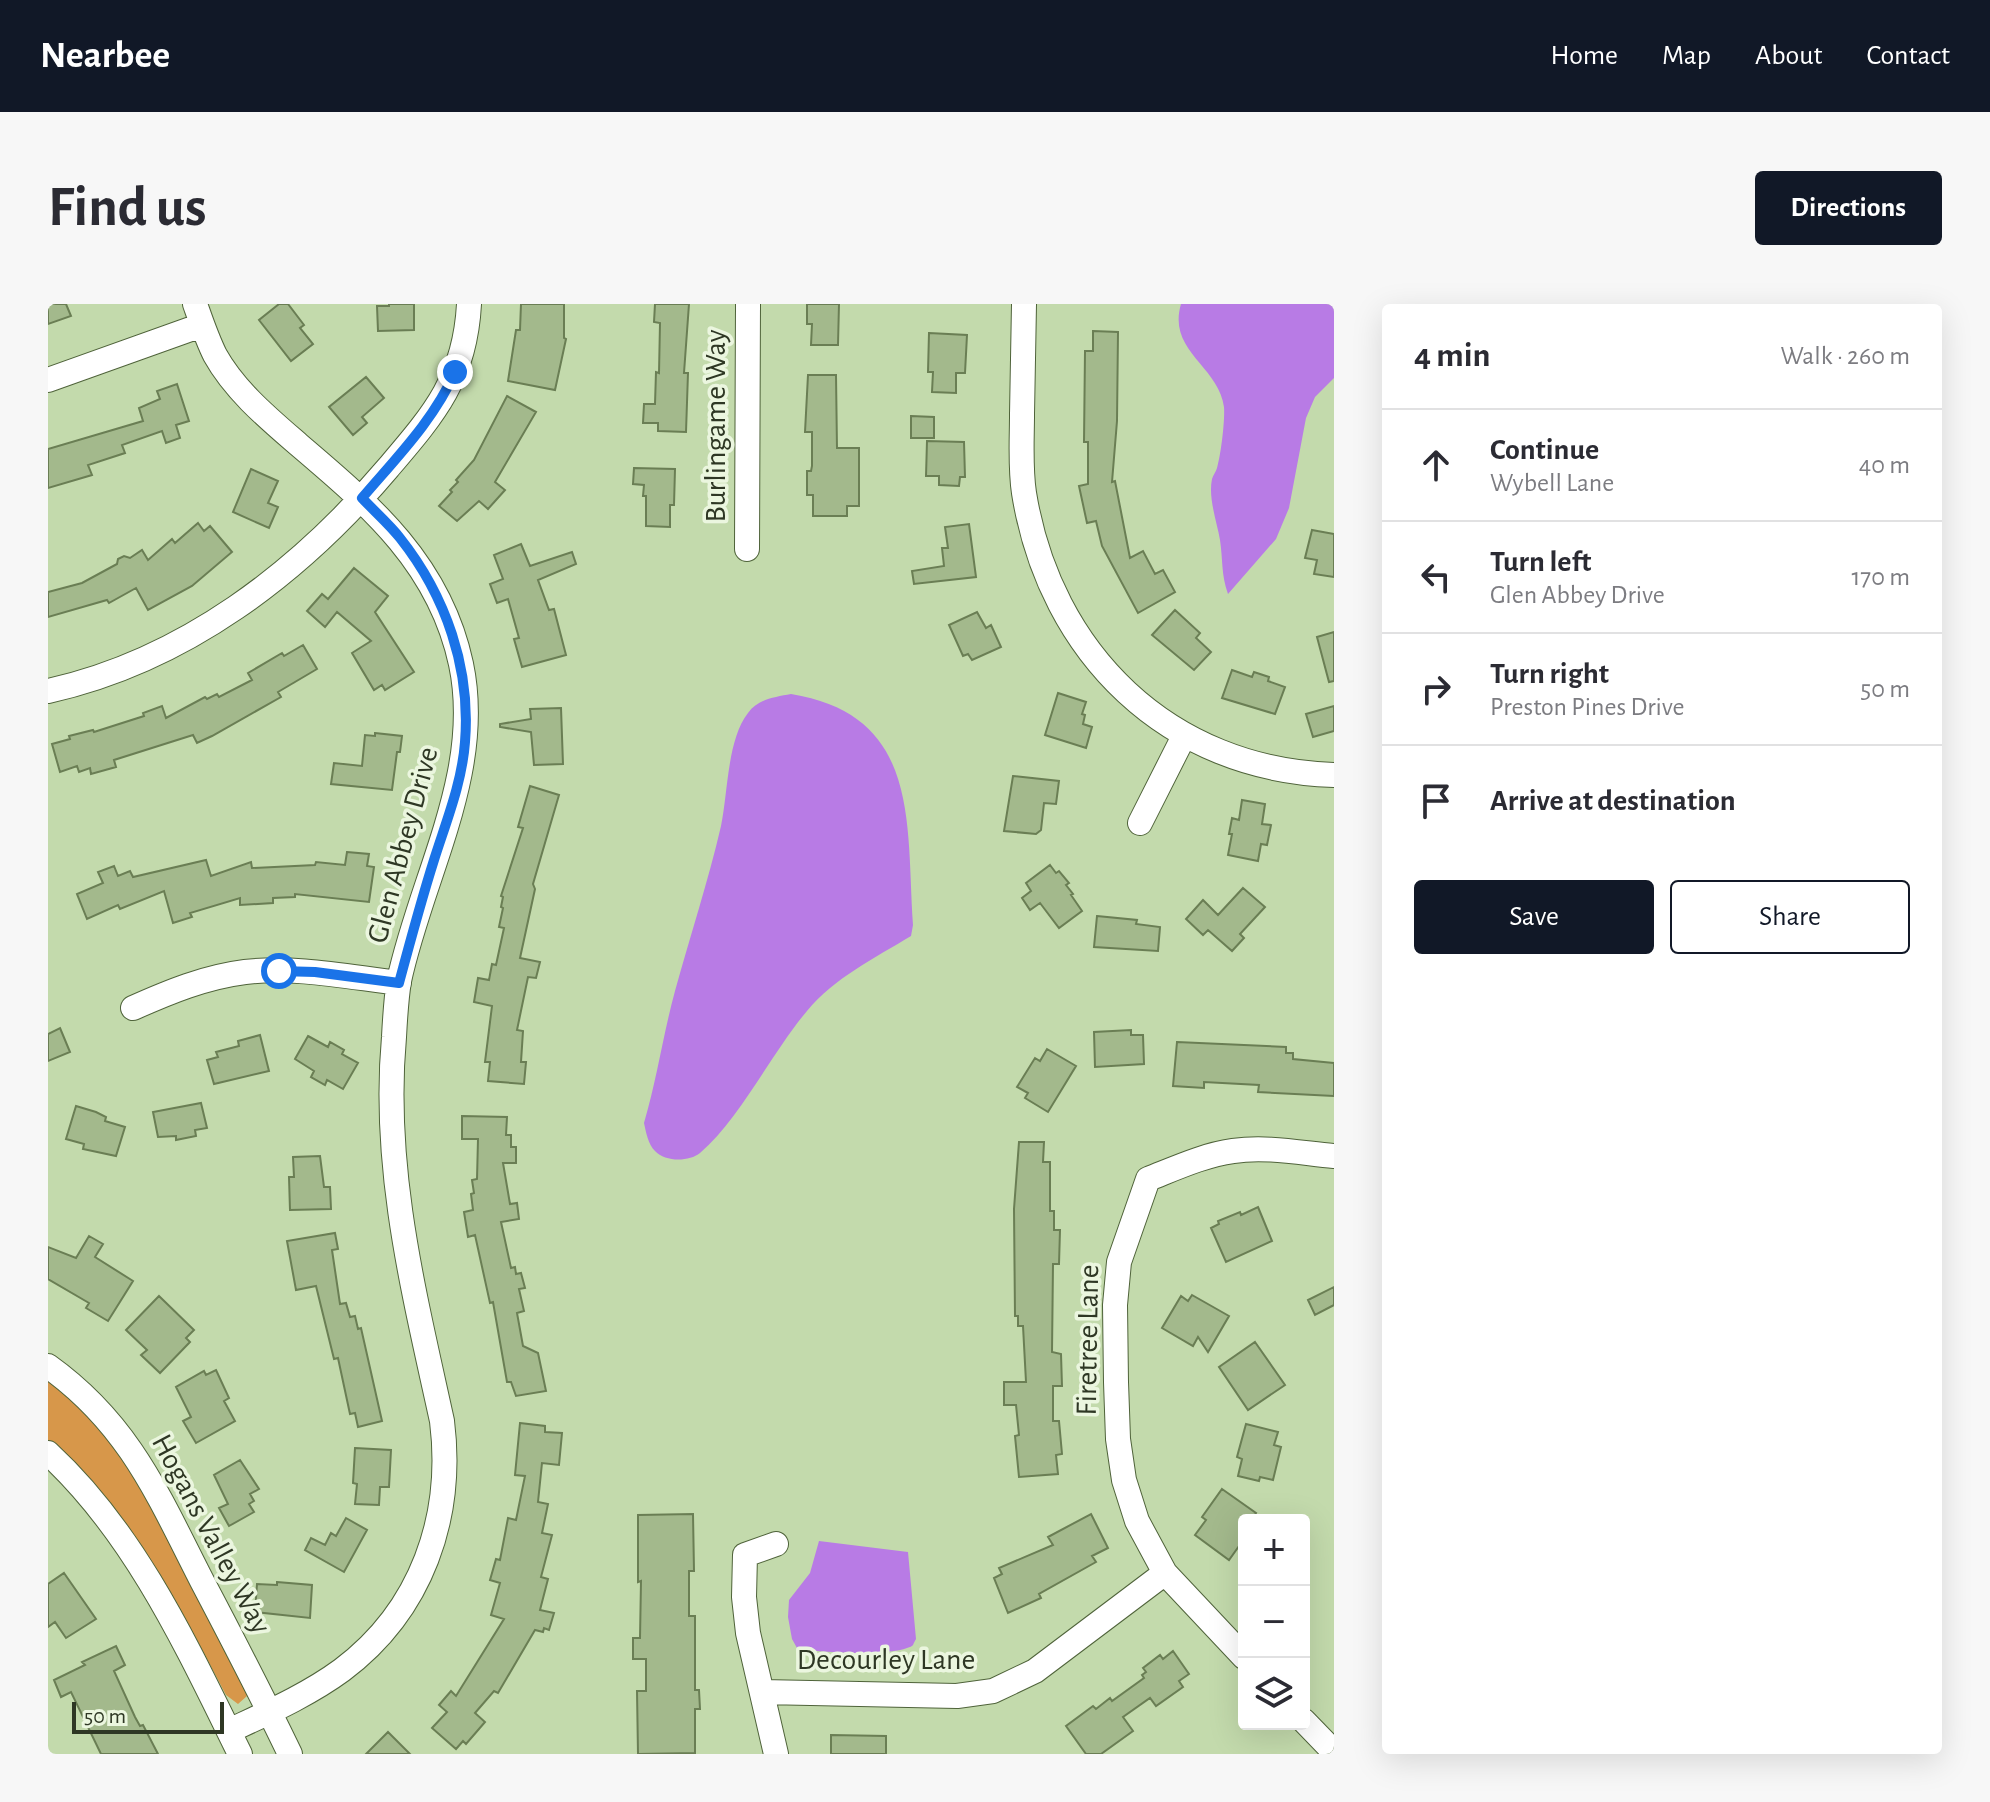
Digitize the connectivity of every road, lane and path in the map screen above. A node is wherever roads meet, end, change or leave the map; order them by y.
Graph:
1 (469, 304) edge
2 (748, 304) edge
3 (1024, 304) edge
4 (198, 315) edge
5 (48, 380) edge
6 (362, 498) junction
7 (747, 549) dead end
8 (48, 691) edge
9 (1184, 736) junction
10 (1334, 775) edge
11 (1140, 823) dead end
12 (399, 983) junction
13 (133, 1008) dead end
14 (1334, 1156) edge
15 (48, 1366) edge
16 (48, 1453) edge
17 (776, 1544) dead end
18 (1165, 1573) junction
19 (1238, 1651) edge
20 (762, 1692) junction
21 (270, 1712) junction
22 (1310, 1727) edge
23 (229, 1731) junction
24 (1334, 1752) edge
25 (240, 1754) edge
26 (290, 1754) edge
27 (776, 1754) edge

1 - 6 street
2 - 7 street, Burlingame Way
3 - 9 street
4 - 5 street
4 - 6 street, Glen Abbey Drive
6 - 8 street
6 - 12 street, Glen Abbey Drive
9 - 10 street
9 - 11 street
12 - 13 street
12 - 21 street, Glen Abbey Drive
14 - 18 street, Firetree Lane
15 - 21 street, Hogans Valley Way
16 - 23 street
17 - 20 street
18 - 19 street, Firetree Lane
18 - 20 street, Decourley Lane
20 - 27 street
21 - 23 street, Glen Abbey Drive
21 - 26 street, Hogans Valley Way
22 - 24 street
23 - 25 street

